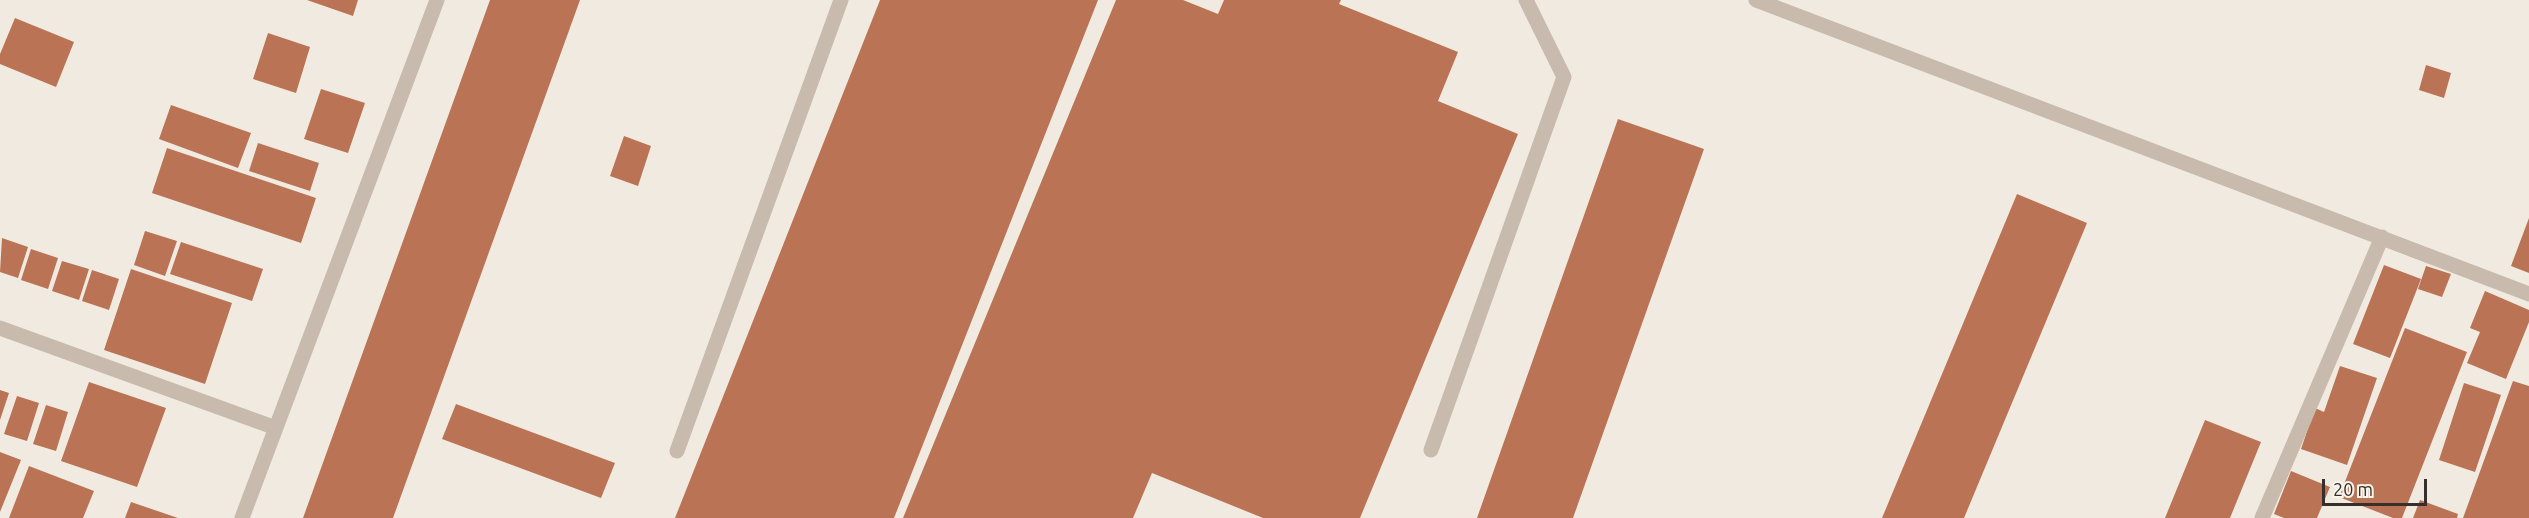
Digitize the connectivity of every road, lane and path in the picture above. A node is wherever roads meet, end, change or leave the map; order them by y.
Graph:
1 (437, 0) edge
2 (841, 0) edge
3 (1526, 0) edge
4 (1756, 0) edge
5 (2382, 237) junction
6 (2529, 294) edge
7 (0, 328) edge
8 (276, 428) junction
9 (1431, 450) dead end
10 (676, 451) dead end
11 (242, 518) edge
12 (2262, 518) edge

1 - 8 street
2 - 10 street
3 - 9 street
4 - 5 street
5 - 6 street
5 - 12 street
7 - 8 street
8 - 11 street

